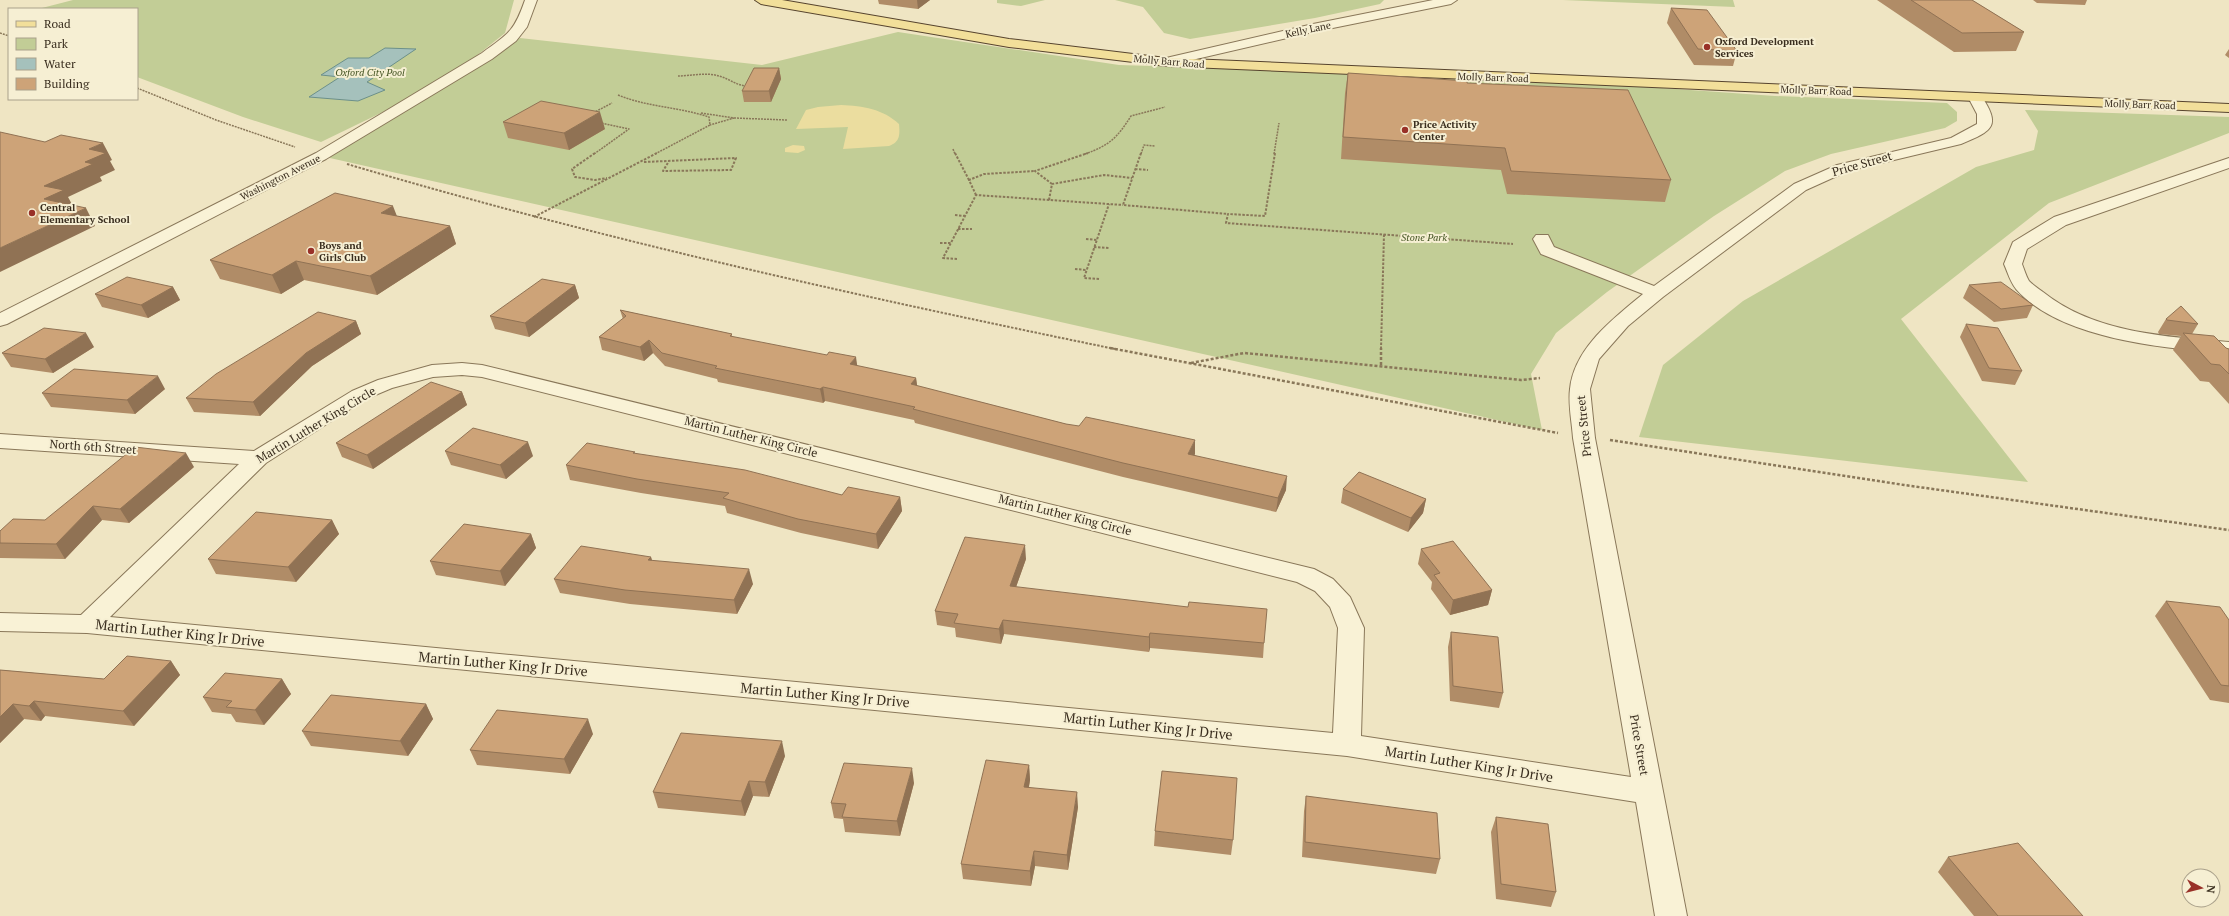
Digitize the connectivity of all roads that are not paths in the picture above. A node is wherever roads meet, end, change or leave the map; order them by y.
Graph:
1 (532, 0) edge
2 (761, 0) edge
3 (1451, 0) edge
4 (1166, 62) junction
5 (1975, 97) junction
6 (2229, 108) edge
7 (2229, 163) edge
8 (1542, 238) dead end
9 (1656, 293) junction
10 (0, 320) edge
11 (2229, 348) edge
12 (0, 441) edge
13 (258, 458) junction
14 (0, 622) edge
15 (87, 624) junction
16 (1347, 745) junction
17 (1648, 792) junction
18 (1671, 916) edge

1 - 10 street, Washington Avenue
2 - 4 main road, Molly Barr Road
3 - 4 street, Kelly Lane
4 - 5 main road, Molly Barr Road
5 - 6 main road, Molly Barr Road
5 - 9 street, Price Street
7 - 11 street
8 - 9 street
9 - 17 street, Price Street
12 - 13 street, North 6th Street
13 - 15 street, Martin Luther King Circle
13 - 16 street, Martin Luther King Circle
14 - 15 street, Martin Luther King Jr Drive
15 - 16 street, Martin Luther King Jr Drive
16 - 17 street, Martin Luther King Jr Drive
17 - 18 street, Price Street

